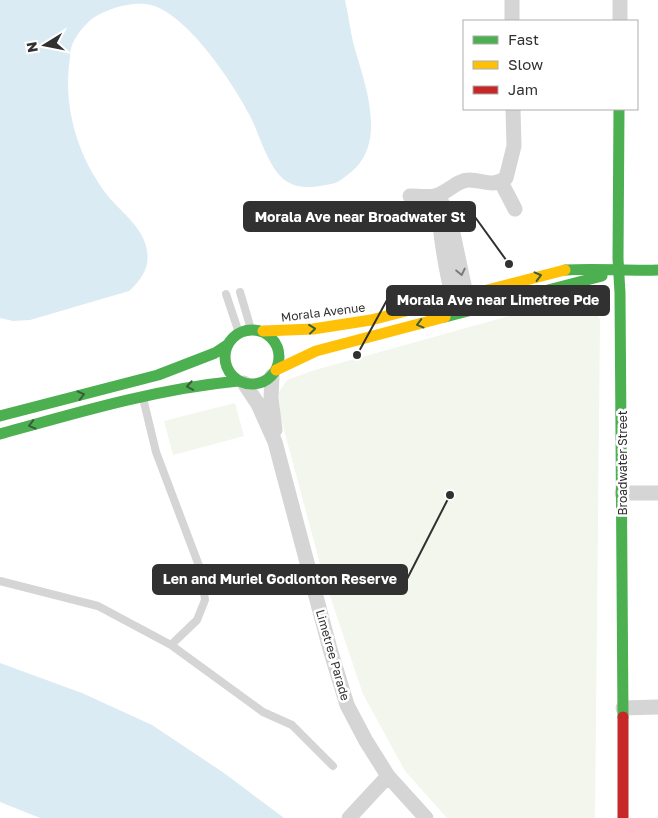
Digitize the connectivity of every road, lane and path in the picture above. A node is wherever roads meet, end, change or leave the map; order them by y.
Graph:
1 (512, 0) edge
2 (620, 0) edge
3 (512, 20) edge
4 (620, 20) edge
5 (513, 110) edge
6 (619, 110) edge
7 (501, 182) junction
8 (438, 195) junction
9 (410, 196) dead end
10 (515, 209) dead end
11 (619, 270) junction
12 (658, 270) edge
13 (240, 292) dead end
14 (226, 294) dead end
15 (459, 297) junction
16 (463, 313) junction
17 (251, 330) junction
18 (263, 331) junction
19 (239, 333) junction
20 (227, 345) junction
21 (274, 373) junction
22 (241, 382) junction
23 (143, 396) junction
24 (0, 416) edge
25 (0, 434) edge
26 (275, 442) junction
27 (658, 492) edge
28 (622, 493) junction
29 (0, 581) edge
30 (171, 645) junction
31 (658, 707) edge
32 (623, 708) junction
33 (333, 766) dead end
34 (388, 776) junction
35 (349, 818) edge
36 (426, 818) edge
37 (623, 818) edge

1 - 3 street
2 - 4 street
5 - 7 street
6 - 11 main road, Broadwater Street
7 - 8 street
7 - 10 street
8 - 9 street
8 - 15 street
11 - 12 main road, Morala Avenue
15 -> 11 main road, Morala Avenue
11 - 16 main road, Morala Avenue
11 - 28 main road, Broadwater Street
13 - 17 lane
14 - 19 lane
15 - 16 street
18 -> 15 main road, Morala Avenue
16 -> 21 main road, Morala Avenue
17 - 18 main road
17 - 19 main road
18 - 21 main road
19 - 20 main road
20 - 22 main road
24 -> 20 main road
21 - 22 main road
21 - 26 street, Limetree Parade
22 -> 23 main road
22 - 26 street, Limetree Parade
23 -> 25 main road
23 - 30 lane
26 - 34 street, Limetree Parade
27 - 28 street
28 - 32 main road, Broadwater Street
29 - 30 lane
30 - 33 lane
31 - 32 street
32 - 37 main road, Broadwater Street
34 - 35 street
34 - 36 street, Limetree Parade

